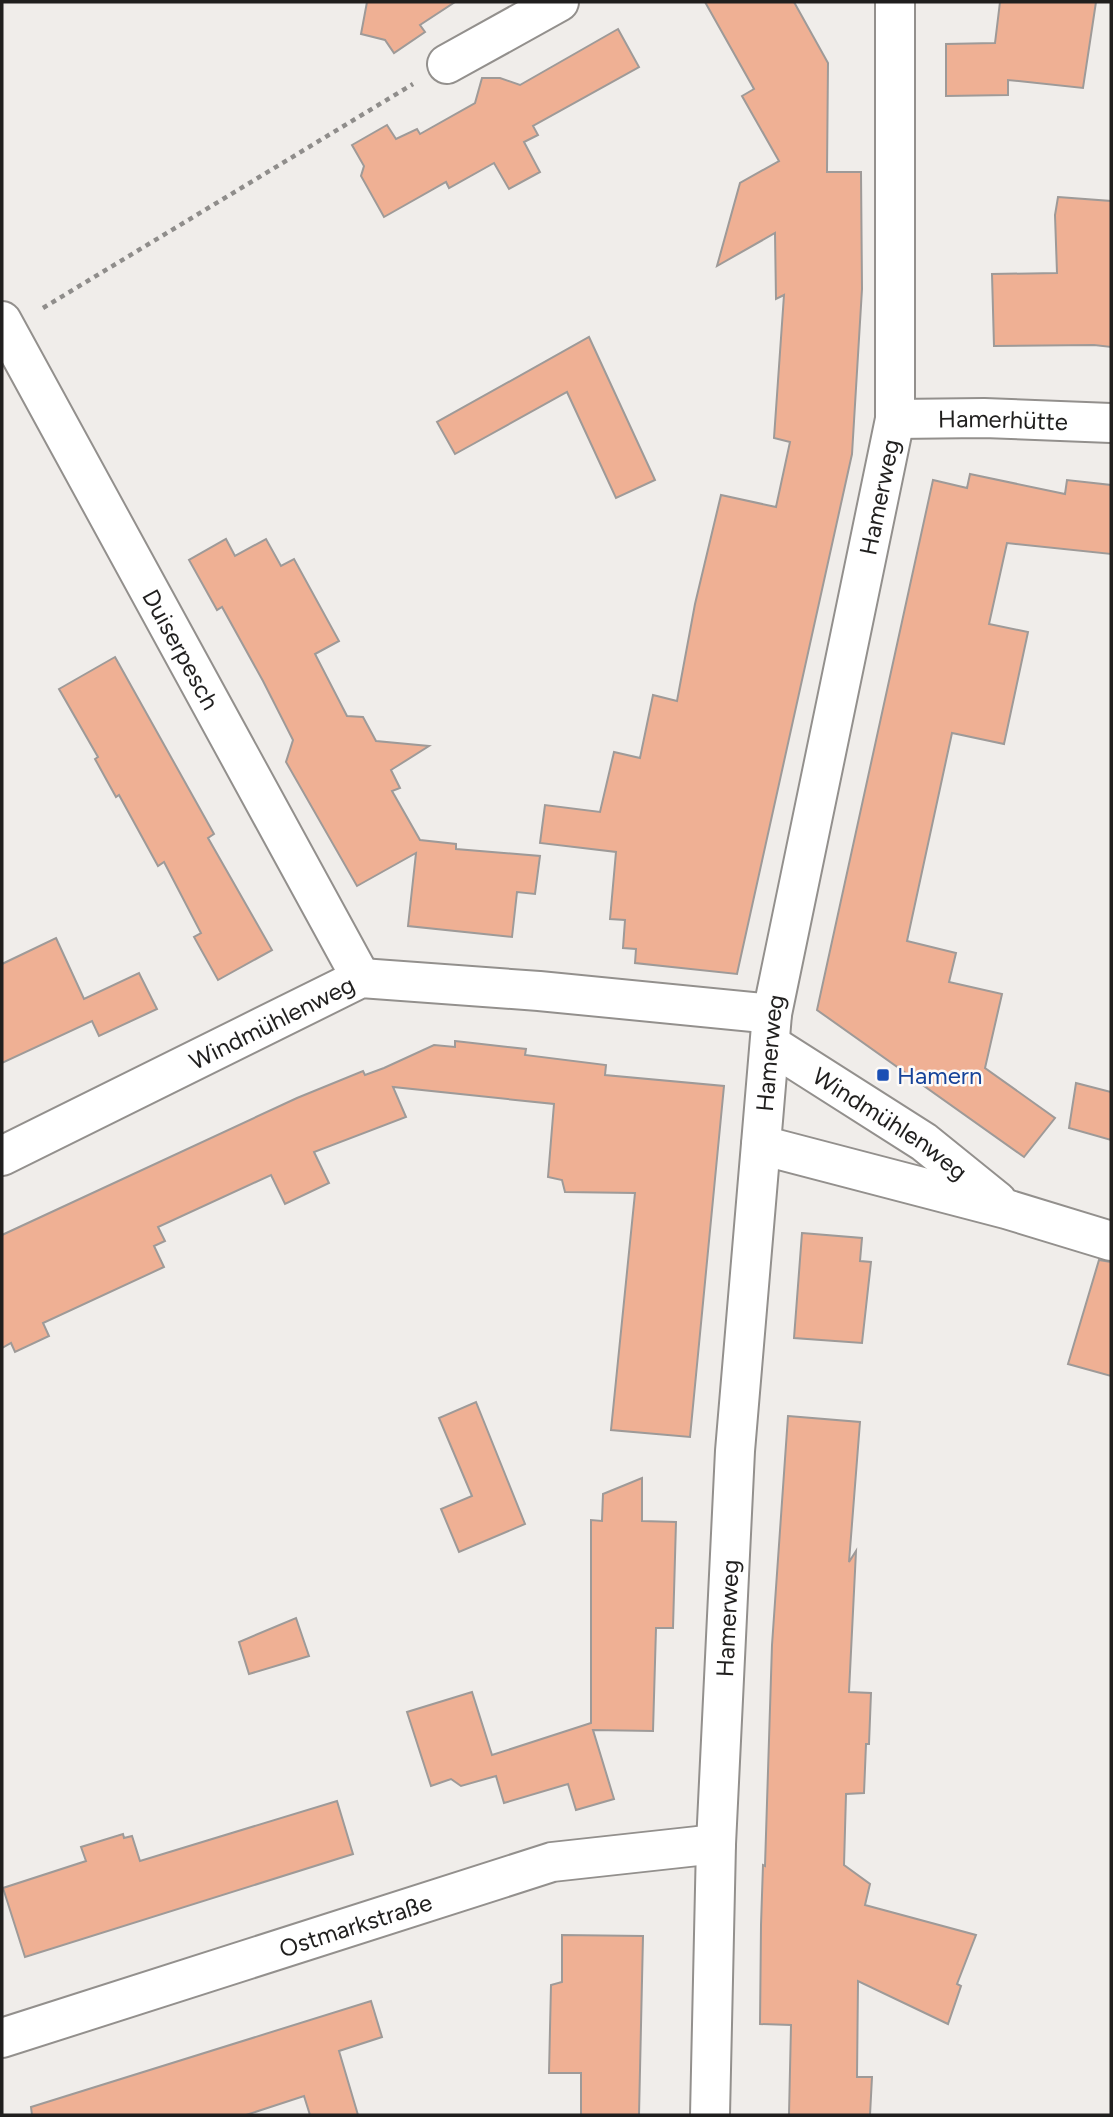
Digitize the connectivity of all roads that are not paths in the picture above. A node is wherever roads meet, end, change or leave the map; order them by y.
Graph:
1 (559, 2) edge
2 (895, 2) edge
3 (447, 64) road end
4 (4, 326) edge
5 (895, 419) junction
6 (1111, 423) edge
7 (361, 978) junction
8 (771, 1029) junction
9 (761, 1145) junction
10 (2, 1156) edge
11 (1006, 1209) junction
12 (1111, 1241) edge
13 (716, 1844) junction
14 (2, 2038) edge
15 (710, 2115) edge

1 - 3 street
2 - 5 street, Hamerweg
4 - 7 street, Duiserpesch
5 - 6 street, Hamerhütte
5 - 8 street, Hamerweg
7 - 8 street, Windmühlenweg
7 - 10 street, Windmühlenweg
8 - 9 street, Hamerweg
8 - 11 street, Windmühlenweg
9 - 11 street, Windmühlenweg
9 - 13 street, Hamerweg
11 - 12 street, Windmühlenweg
13 - 14 street, Ostmarkstraße
13 - 15 street, Hamerweg

